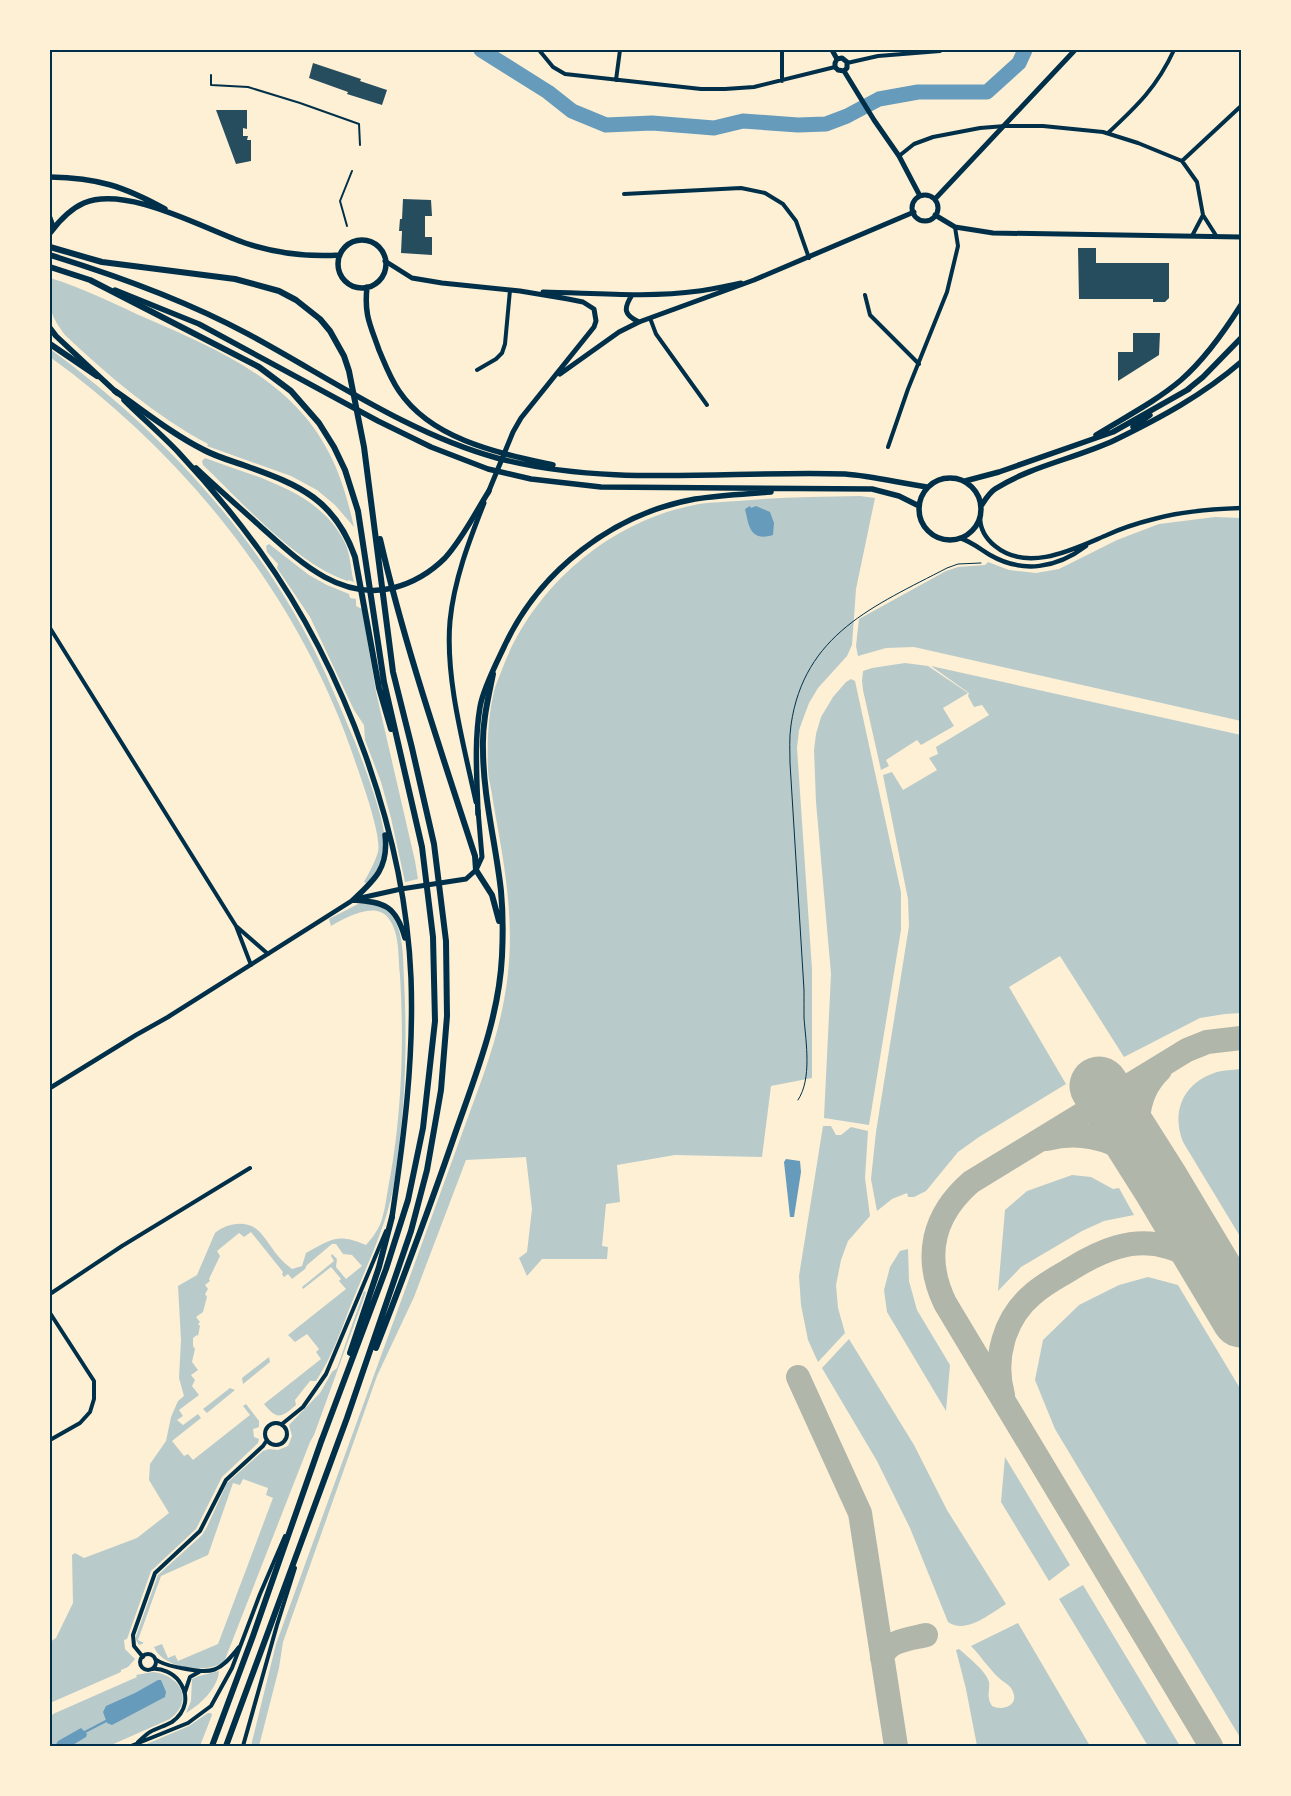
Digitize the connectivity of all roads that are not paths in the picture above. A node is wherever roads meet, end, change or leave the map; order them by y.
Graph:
1 (539, 50) edge
2 (620, 50) edge
3 (782, 50) edge
4 (832, 50) edge
5 (1075, 50) edge
6 (1174, 50) edge
7 (940, 51) edge
8 (837, 59) junction
9 (847, 63) junction
10 (835, 67) junction
11 (844, 71) junction
12 (211, 75) dead end
13 (616, 80) junction
14 (782, 81) junction
15 (1241, 106) edge
16 (1005, 126) junction
17 (1108, 133) junction
18 (360, 145) dead end
19 (900, 156) junction
20 (1182, 161) junction
21 (352, 171) dead end
22 (50, 177) edge
23 (624, 194) dead end
24 (920, 196) junction
25 (935, 200) junction
26 (914, 212) junction
27 (1203, 215) junction
28 (935, 216) junction
29 (50, 217) edge
30 (180, 217) junction
31 (347, 226) dead end
32 (955, 227) junction
33 (52, 230) edge
34 (1192, 236) junction
35 (1218, 237) junction
36 (1239, 238) edge
37 (50, 247) edge
38 (50, 255) edge
39 (340, 255) junction
40 (809, 258) junction
41 (385, 261) junction
42 (50, 267) edge
43 (90, 280) junction
44 (754, 280) junction
45 (368, 287) junction
46 (510, 290) junction
47 (520, 291) junction
48 (632, 295) junction
49 (865, 295) dead end
50 (1241, 304) edge
51 (650, 318) junction
52 (639, 322) junction
53 (50, 328) edge
54 (1241, 338) edge
55 (50, 344) edge
56 (1241, 362) edge
57 (919, 364) junction
58 (477, 370) dead end
59 (97, 376) junction
60 (554, 378) junction
61 (1189, 389) junction
62 (115, 391) junction
63 (707, 405) dead end
64 (1089, 440) junction
65 (1113, 441) junction
66 (888, 447) dead end
67 (179, 453) junction
68 (579, 471) junction
69 (965, 481) junction
70 (927, 487) junction
71 (803, 489) junction
72 (488, 490) junction
73 (919, 506) junction
74 (981, 506) junction
75 (1241, 508) edge
76 (373, 509) junction
77 (980, 517) junction
78 (960, 538) junction
79 (1089, 544) junction
80 (50, 628) edge
81 (493, 674) junction
82 (411, 795) junction
83 (381, 800) junction
84 (478, 814) junction
85 (476, 870) junction
86 (401, 889) junction
87 (353, 900) junction
88 (236, 926) junction
89 (502, 938) junction
90 (408, 950) junction
91 (268, 954) junction
92 (251, 965) junction
93 (50, 1088) edge
94 (250, 1168) dead end
95 (392, 1217) junction
96 (50, 1294) edge
97 (50, 1313) edge
98 (347, 1418) junction
99 (282, 1424) junction
100 (50, 1440) edge
101 (267, 1440) junction
102 (321, 1442) junction
103 (303, 1495) junction
104 (314, 1506) junction
105 (242, 1644) junction
106 (143, 1657) junction
107 (155, 1659) junction
108 (152, 1669) junction
109 (199, 1672) junction
110 (185, 1692) junction
111 (133, 1745) edge
112 (212, 1746) edge
113 (226, 1746) edge
114 (243, 1746) edge

1 - 13 street
2 - 13 street
3 - 14 street
4 - 8 main road
5 - 16 main road
6 - 17 street
7 - 9 street
8 - 9 main road
8 - 10 main road
9 - 11 main road
10 - 11 main road
10 - 14 street
11 - 19 main road
12 - 18 lane
13 - 14 street
15 - 20 street
16 - 17 street
16 - 19 street
16 - 25 main road
17 - 20 street
19 - 24 main road
20 - 27 street
21 - 31 lane
22 - 30 main road
23 - 40 street
24 - 25 main road
24 - 26 main road
25 - 28 main road
26 - 28 main road
26 - 40 main road
27 - 34 street
27 - 35 street
28 - 32 main road
29 - 33 street
30 - 33 main road
30 - 39 main road
32 - 34 main road
32 - 57 street
34 - 35 main road
35 - 36 main road
37 - 76 highway
38 - 68 main road
39 - 41 main road
39 - 45 main road
40 - 44 main road
41 - 45 main road
41 - 46 main road
42 - 43 highway
43 - 71 main road
43 - 82 highway
44 - 48 main road
44 - 51 main road
45 - 68 main road
46 - 47 main road
46 - 58 street
47 - 48 main road
47 - 60 main road
48 - 52 main road
49 - 57 street
50 - 64 main road
51 - 52 main road
51 - 63 street
52 - 60 main road
53 - 59 main road
54 - 61 main road
55 - 59 highway
56 - 65 main road
57 - 66 street
59 - 62 main road
60 - 72 main road
61 - 64 main road
61 - 65 main road
62 - 67 main road
62 - 82 highway
64 - 69 main road
65 - 74 main road
67 - 72 main road
67 - 83 main road
68 - 70 main road
69 - 70 main road
69 - 74 main road
70 - 73 main road
71 - 73 main road
71 - 81 main road
72 - 84 main road
73 - 78 main road
74 - 77 main road
75 - 79 street
76 - 85 highway
76 - 98 highway
77 - 78 main road
77 - 79 street
78 - 79 street
80 - 88 street
81 - 84 main road
81 - 89 highway
82 - 102 highway
83 - 86 main road
83 - 87 main road
84 - 85 main road
85 - 86 main road
85 - 89 highway
86 - 87 main road
86 - 90 main road
87 - 90 main road
87 - 91 street
88 - 91 street
88 - 92 street
89 - 98 highway
90 - 95 main road
91 - 92 street
92 - 93 street
94 - 96 street
95 - 99 street
95 - 102 highway
97 - 100 street
98 - 104 highway
99 - 101 street
99 - 101 street
101 - 106 street
102 - 103 highway
103 - 105 street
103 - 112 highway
104 - 113 highway
104 - 114 street
105 - 109 street
105 - 111 street
106 - 107 street
106 - 108 street
107 - 108 street
107 - 109 street
108 - 110 street
109 - 110 street
110 - 111 street

